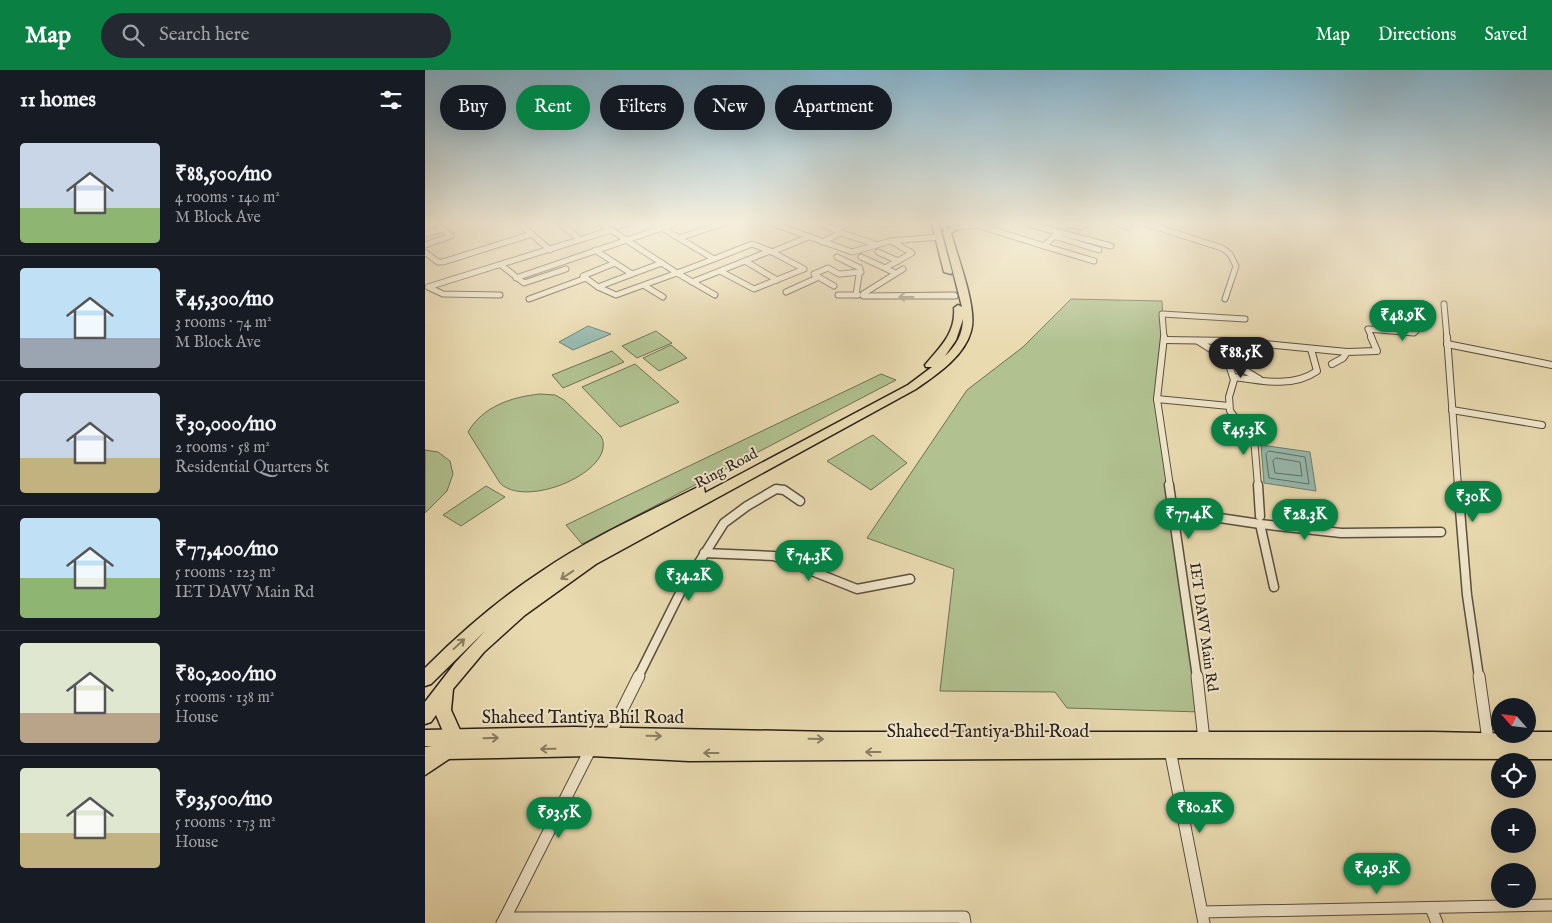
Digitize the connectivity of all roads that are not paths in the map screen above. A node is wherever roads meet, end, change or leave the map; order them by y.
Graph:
1 (505, 264) edge
2 (556, 264) edge
3 (613, 264) edge
4 (616, 264) edge
5 (657, 264) edge
6 (664, 264) edge
7 (701, 264) edge
8 (738, 264) edge
9 (750, 264) edge
10 (794, 264) edge
11 (852, 264) edge
12 (876, 264) edge
13 (892, 264) edge
14 (952, 264) edge
15 (957, 264) edge
16 (1237, 264) edge
17 (501, 265) junction
18 (885, 268) junction
19 (903, 268) dead end
20 (566, 269) dead end
21 (804, 269) junction
22 (720, 271) junction
23 (861, 272) junction
24 (677, 273) junction
25 (632, 274) junction
26 (895, 274) junction
27 (817, 276) junction
28 (516, 278) junction
29 (586, 278) junction
30 (777, 280) junction
31 (693, 282) junction
32 (645, 286) junction
33 (835, 286) dead end
34 (429, 287) edge
35 (598, 287) junction
36 (786, 292) dead end
37 (427, 294) dead end
38 (500, 295) dead end
39 (715, 295) dead end
40 (838, 295) dead end
41 (860, 295) junction
42 (955, 296) junction
43 (663, 297) dead end
44 (529, 299) dead end
45 (1225, 299) dead end
46 (1444, 304) dead end
47 (1245, 320) dead end
48 (1419, 328) dead end
49 (1164, 340) junction
50 (1198, 341) junction
51 (1447, 344) junction
52 (1311, 349) junction
53 (1347, 352) junction
54 (1231, 362) junction
55 (1333, 364) dead end
56 (1552, 364) edge
57 (1325, 369) dead end
58 (1317, 371) junction
59 (1234, 377) junction
60 (1261, 380) junction
61 (1157, 399) junction
62 (1229, 406) junction
63 (1453, 410) junction
64 (1543, 425) dead end
65 (800, 501) dead end
66 (1173, 511) junction
67 (1260, 520) junction
68 (1441, 532) dead end
69 (704, 553) junction
70 (910, 580) dead end
71 (1274, 587) dead end
72 (541, 593) junction
73 (425, 679) edge
74 (425, 716) edge
75 (609, 736) junction
76 (425, 738) edge
77 (1204, 740) junction
78 (1488, 740) junction
79 (1552, 740) edge
80 (450, 745) junction
81 (591, 748) junction
82 (1170, 750) junction
83 (1552, 751) edge
84 (425, 756) edge
85 (425, 766) edge
86 (1552, 905) edge
87 (1431, 908) junction
88 (1203, 917) edge
89 (503, 920) edge
90 (965, 923) edge
91 (1437, 923) edge

1 - 17 street
2 - 28 street
3 - 29 street
4 - 25 street
5 - 25 street
6 - 24 street
7 - 24 street
8 - 22 street
9 - 30 street
10 - 21 street
11 - 23 street
12 - 18 street
13 - 18 street
14 - 42 highway, Ring Road
15 -> 72 highway, Ring Road
16 - 45 street
17 - 28 street
17 - 34 street
18 - 26 street
19 - 26 street
20 - 28 street
21 - 27 street
21 - 30 street
22 - 30 street
22 - 31 street
23 - 27 street
23 - 41 street
24 - 31 street
24 - 32 street
25 - 35 street
26 - 41 street
27 - 33 street
27 - 36 street
29 - 35 street
29 - 44 street
31 - 39 street
32 - 35 street
32 - 43 street
34 - 37 street
34 - 38 street
40 - 41 street
41 - 42 street
73 -> 42 highway, Ring Road
46 - 51 street
47 - 49 street, IET DAVV Main Rd
48 - 53 street
49 - 50 street
49 - 61 street, IET DAVV Main Rd
50 - 52 street
50 - 54 street
51 - 56 street
51 - 63 street
52 - 53 street
52 - 58 street
53 - 55 street
54 - 59 street
54 - 60 street
57 - 58 street
58 - 60 street
59 - 60 street
59 - 62 street
61 - 62 street
61 - 66 street, IET DAVV Main Rd
62 - 67 street
63 - 64 street
63 - 78 street
65 - 69 street
66 - 67 street
66 - 77 street, IET DAVV Main Rd
67 - 68 street
67 - 71 street
69 - 70 street
69 - 75 street
72 - 74 highway, Ring Road
72 - 80 highway
75 -> 77 main road, Shaheed Tantiya Bhil Road
80 -> 75 main road, Shaheed Tantiya Bhil Road
76 - 80 main road, Shaheed Tantiya Bhil Road
77 - 78 main road, Shaheed Tantiya Bhil Road
78 - 79 main road, Shaheed Tantiya Bhil Road
81 -> 80 main road, Shaheed Tantiya Bhil Road
80 - 84 main road, Shaheed Tantiya Bhil Road
80 - 85 highway
82 -> 81 main road, Shaheed Tantiya Bhil Road
81 - 89 street
82 - 83 main road, Shaheed Tantiya Bhil Road
82 - 88 street
86 - 87 street
87 - 88 street
87 - 91 street
89 - 90 street

